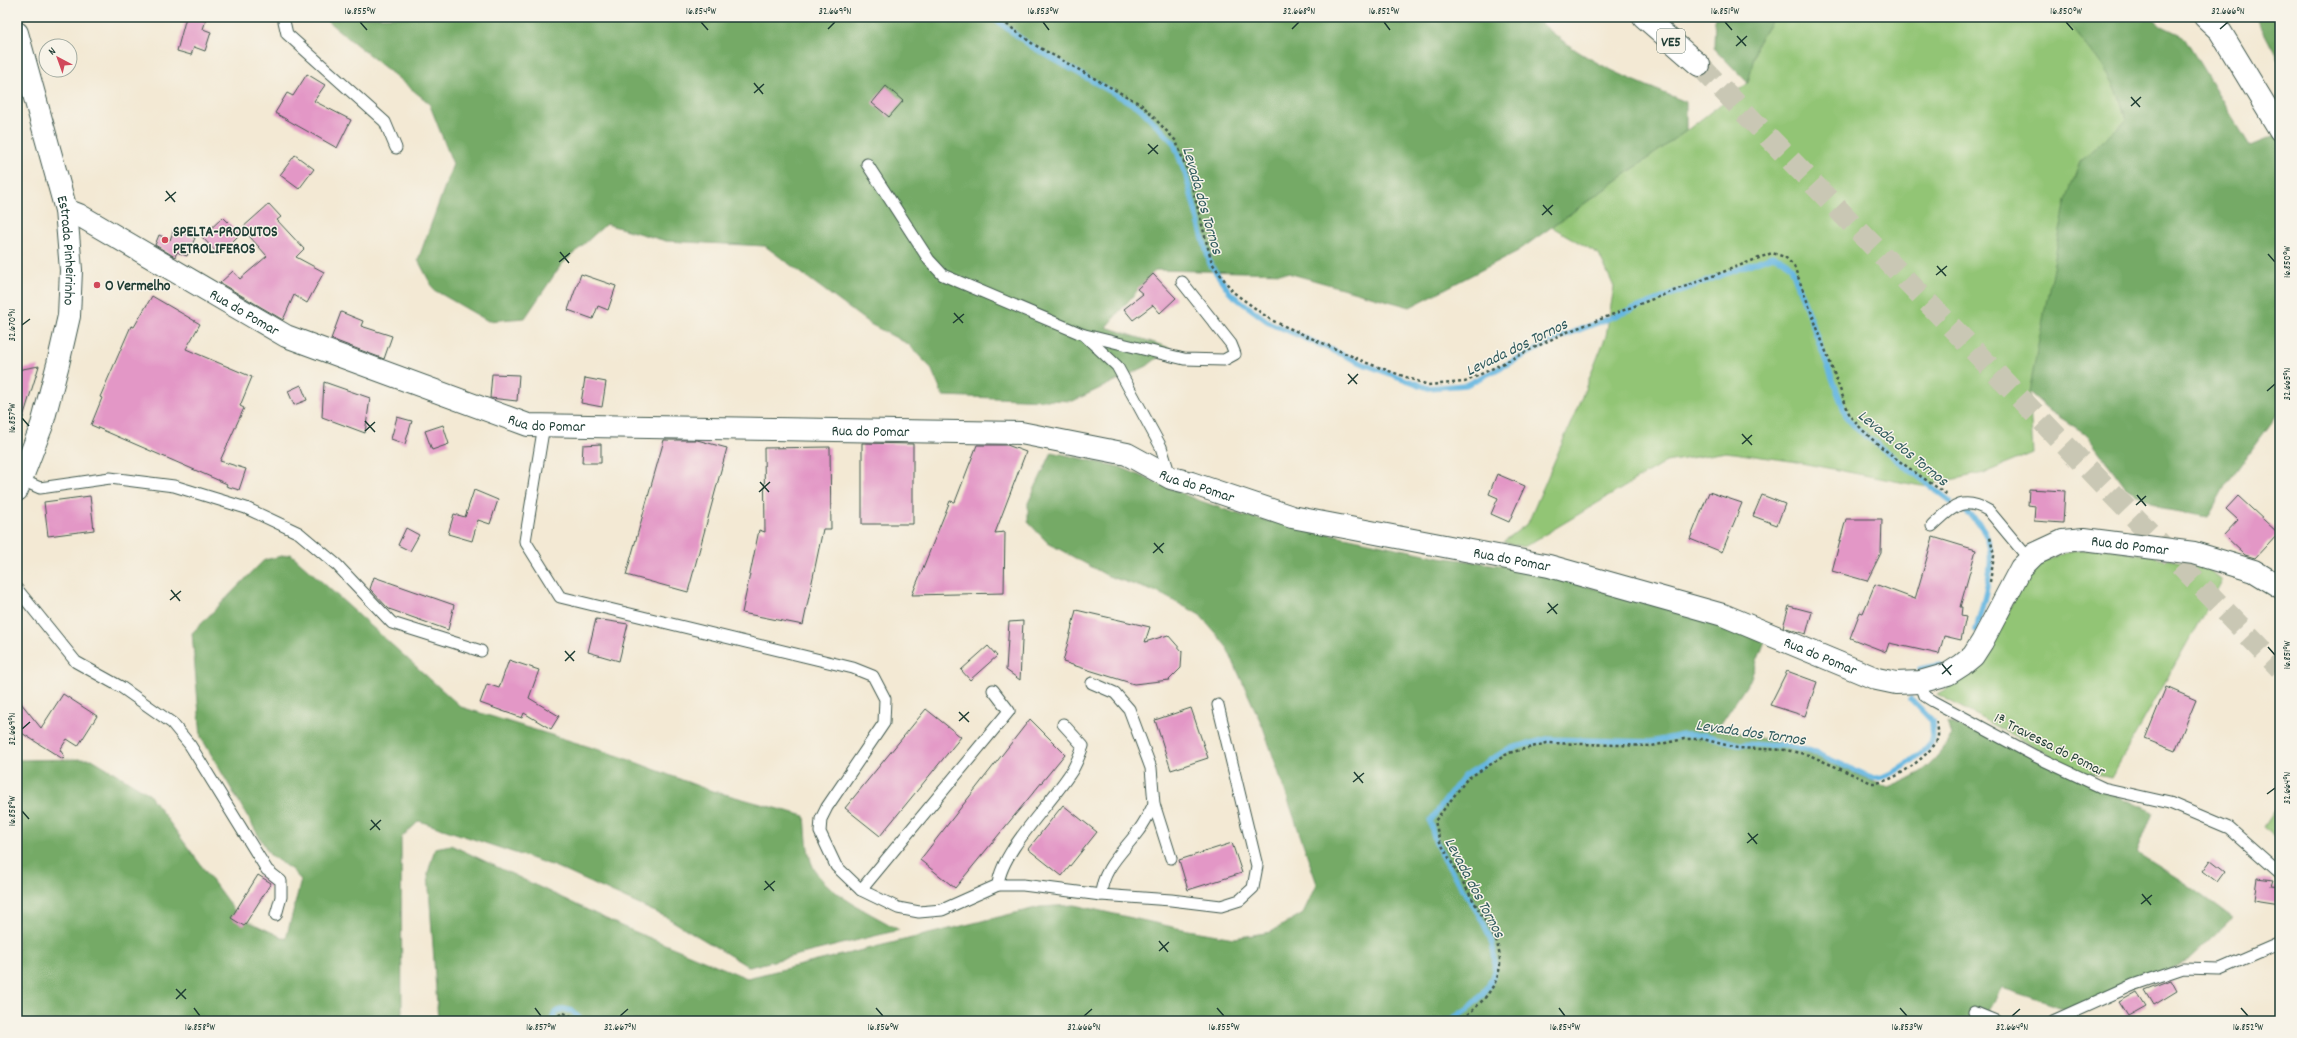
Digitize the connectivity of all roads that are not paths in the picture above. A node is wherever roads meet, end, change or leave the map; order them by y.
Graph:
1 (283, 17) edge
2 (1644, 17) edge
3 (2206, 17) edge
4 (17, 34) edge
5 (1699, 65) tunnel mouth
6 (2280, 130) edge
7 (396, 148) dead end
8 (867, 164) dead end
9 (66, 210) junction
10 (1182, 282) dead end
11 (1084, 335) junction
12 (544, 425) junction
13 (1171, 478) junction
14 (19, 485) edge
15 (1932, 526) dead end
16 (2030, 559) junction
17 (2280, 587) edge
18 (17, 589) edge
19 (481, 651) dead end
20 (1092, 683) dead end
21 (1922, 689) junction
22 (993, 690) dead end
23 (1218, 705) dead end
24 (1063, 724) dead end
25 (1154, 804) junction
26 (1171, 858) dead end
27 (2280, 873) edge
28 (998, 885) junction
29 (861, 890) junction
30 (1101, 895) junction
31 (276, 914) dead end
32 (2280, 943) edge
33 (1974, 1012) dead end
34 (1996, 1021) edge
35 (2053, 1021) edge

1 - 7 lane
2 - 5 street, VE5
3 - 6 street
4 - 9 street, Estrada Pinheirinho
8 - 11 lane
9 - 12 street, Rua do Pomar
9 - 14 street, Estrada Pinheirinho
10 - 11 lane
11 - 13 lane
12 - 13 street, Rua do Pomar
12 - 29 lane
13 - 21 street, Rua do Pomar
14 - 19 lane
15 - 16 lane
16 - 17 street, Rua do Pomar
16 - 21 street, Rua do Pomar
18 - 31 lane
20 - 25 lane
21 - 27 lane, 1ª Travessa do Pomar
22 - 29 lane
23 - 30 lane
24 - 28 lane
25 - 26 lane
25 - 30 lane
28 - 29 lane
28 - 30 lane
32 - 35 lane
33 - 34 lane

